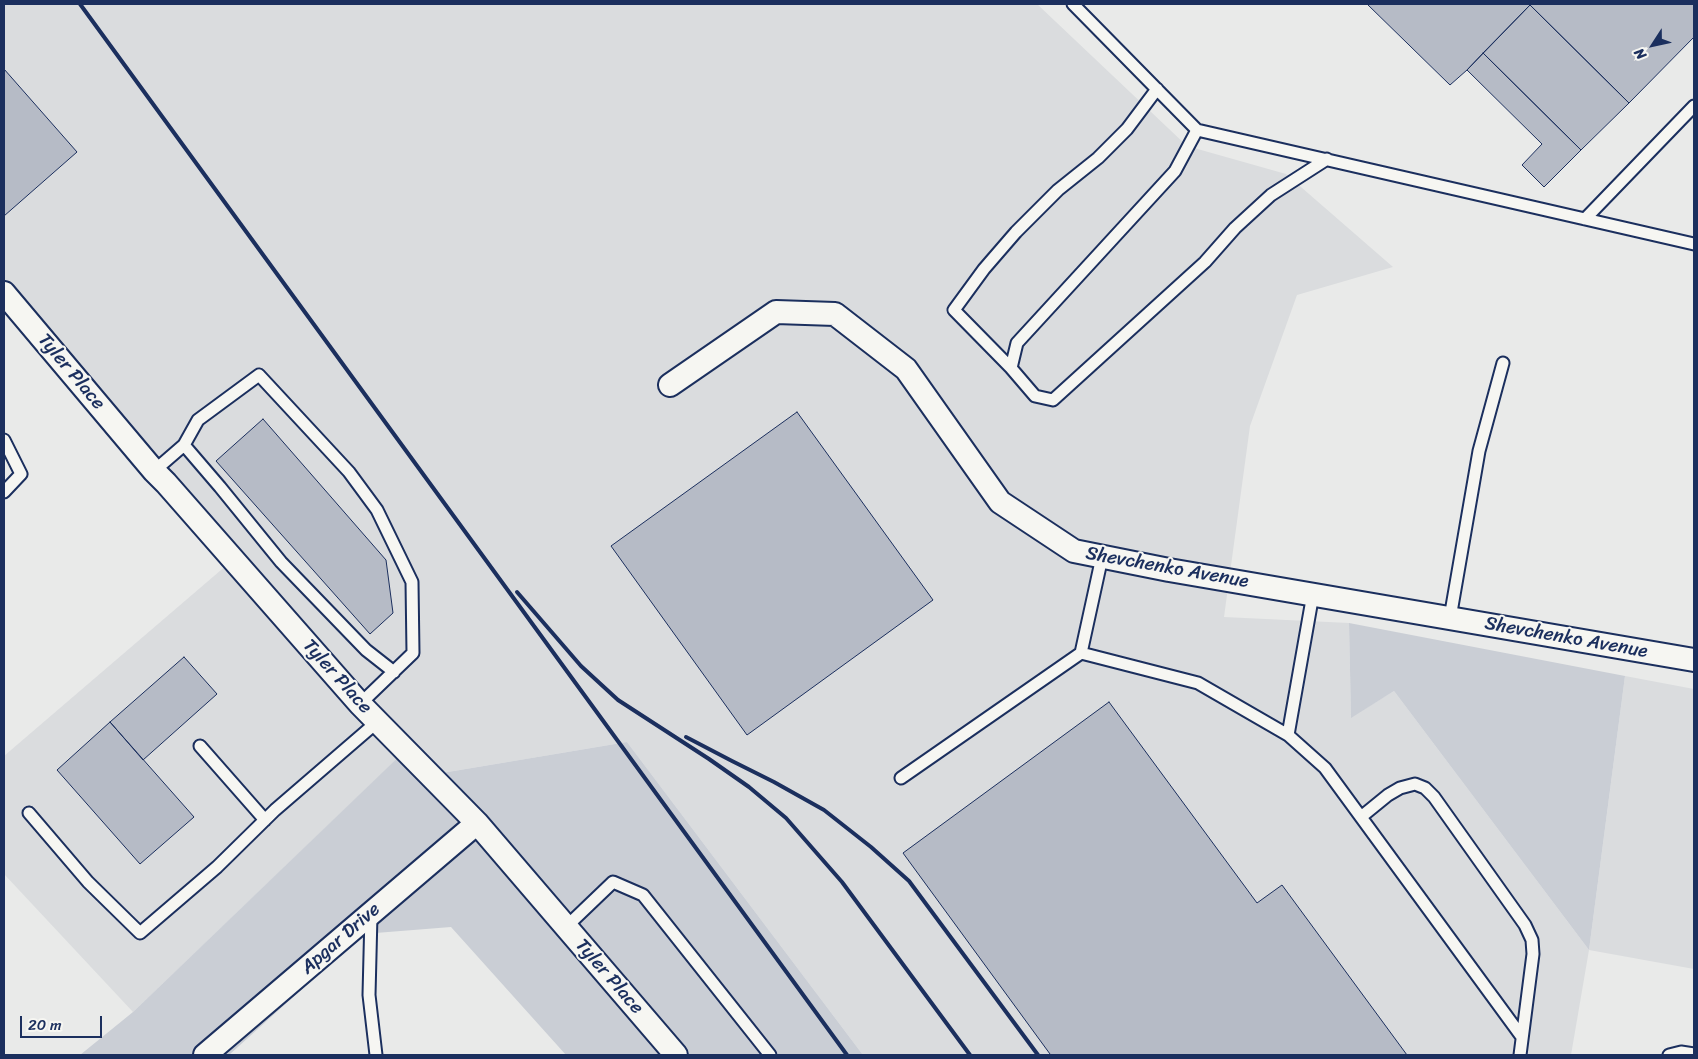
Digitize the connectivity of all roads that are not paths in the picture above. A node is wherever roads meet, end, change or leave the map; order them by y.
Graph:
1 (1073, 4) edge
2 (1157, 89) junction
3 (1694, 106) edge
4 (1197, 130) junction
5 (1327, 159) junction
6 (1585, 219) junction
7 (1694, 244) edge
8 (4, 293) edge
9 (1503, 363) dead end
10 (1011, 368) junction
11 (670, 385) dead end
12 (4, 440) edge
13 (184, 446) junction
14 (154, 470) junction
15 (4, 492) edge
16 (1102, 556) junction
17 (1313, 594) junction
18 (1450, 618) junction
19 (1081, 653) junction
20 (1694, 660) edge
21 (394, 672) junction
22 (360, 704) junction
23 (377, 722) junction
24 (1288, 735) junction
25 (200, 746) dead end
26 (901, 778) dead end
27 (29, 813) dead end
28 (1361, 817) junction
29 (265, 820) junction
30 (477, 823) junction
31 (371, 913) junction
32 (566, 927) junction
33 (1522, 1037) junction
34 (1694, 1054) edge
35 (205, 1055) edge
36 (376, 1055) edge
37 (676, 1055) edge
38 (770, 1055) edge
39 (1520, 1055) edge
40 (1669, 1055) edge

1 - 2 lane
2 - 4 lane
2 - 10 lane
3 - 6 lane
4 - 5 lane
4 - 10 lane
5 - 6 lane
5 - 10 lane
6 - 7 lane
8 - 14 street, Tyler Place
9 - 18 lane
11 - 16 street, Shevchenko Avenue
12 - 15 lane
13 - 14 lane
13 - 21 lane
13 - 21 lane
14 - 22 street, Tyler Place
16 - 17 street, Shevchenko Avenue
16 - 19 lane
17 - 18 street, Shevchenko Avenue
17 - 24 lane
18 - 20 street, Shevchenko Avenue
19 - 24 lane
19 - 26 lane
21 - 22 lane
22 - 23 street, Tyler Place
23 - 29 lane
23 - 30 street, Tyler Place
24 - 28 lane
25 - 29 lane
27 - 29 lane
28 - 33 lane
28 - 33 lane
30 - 31 street, Apgar Drive
30 - 32 street, Tyler Place
31 - 35 street, Apgar Drive
31 - 36 lane
32 - 37 street, Tyler Place
32 - 38 lane
33 - 39 lane
34 - 40 lane

